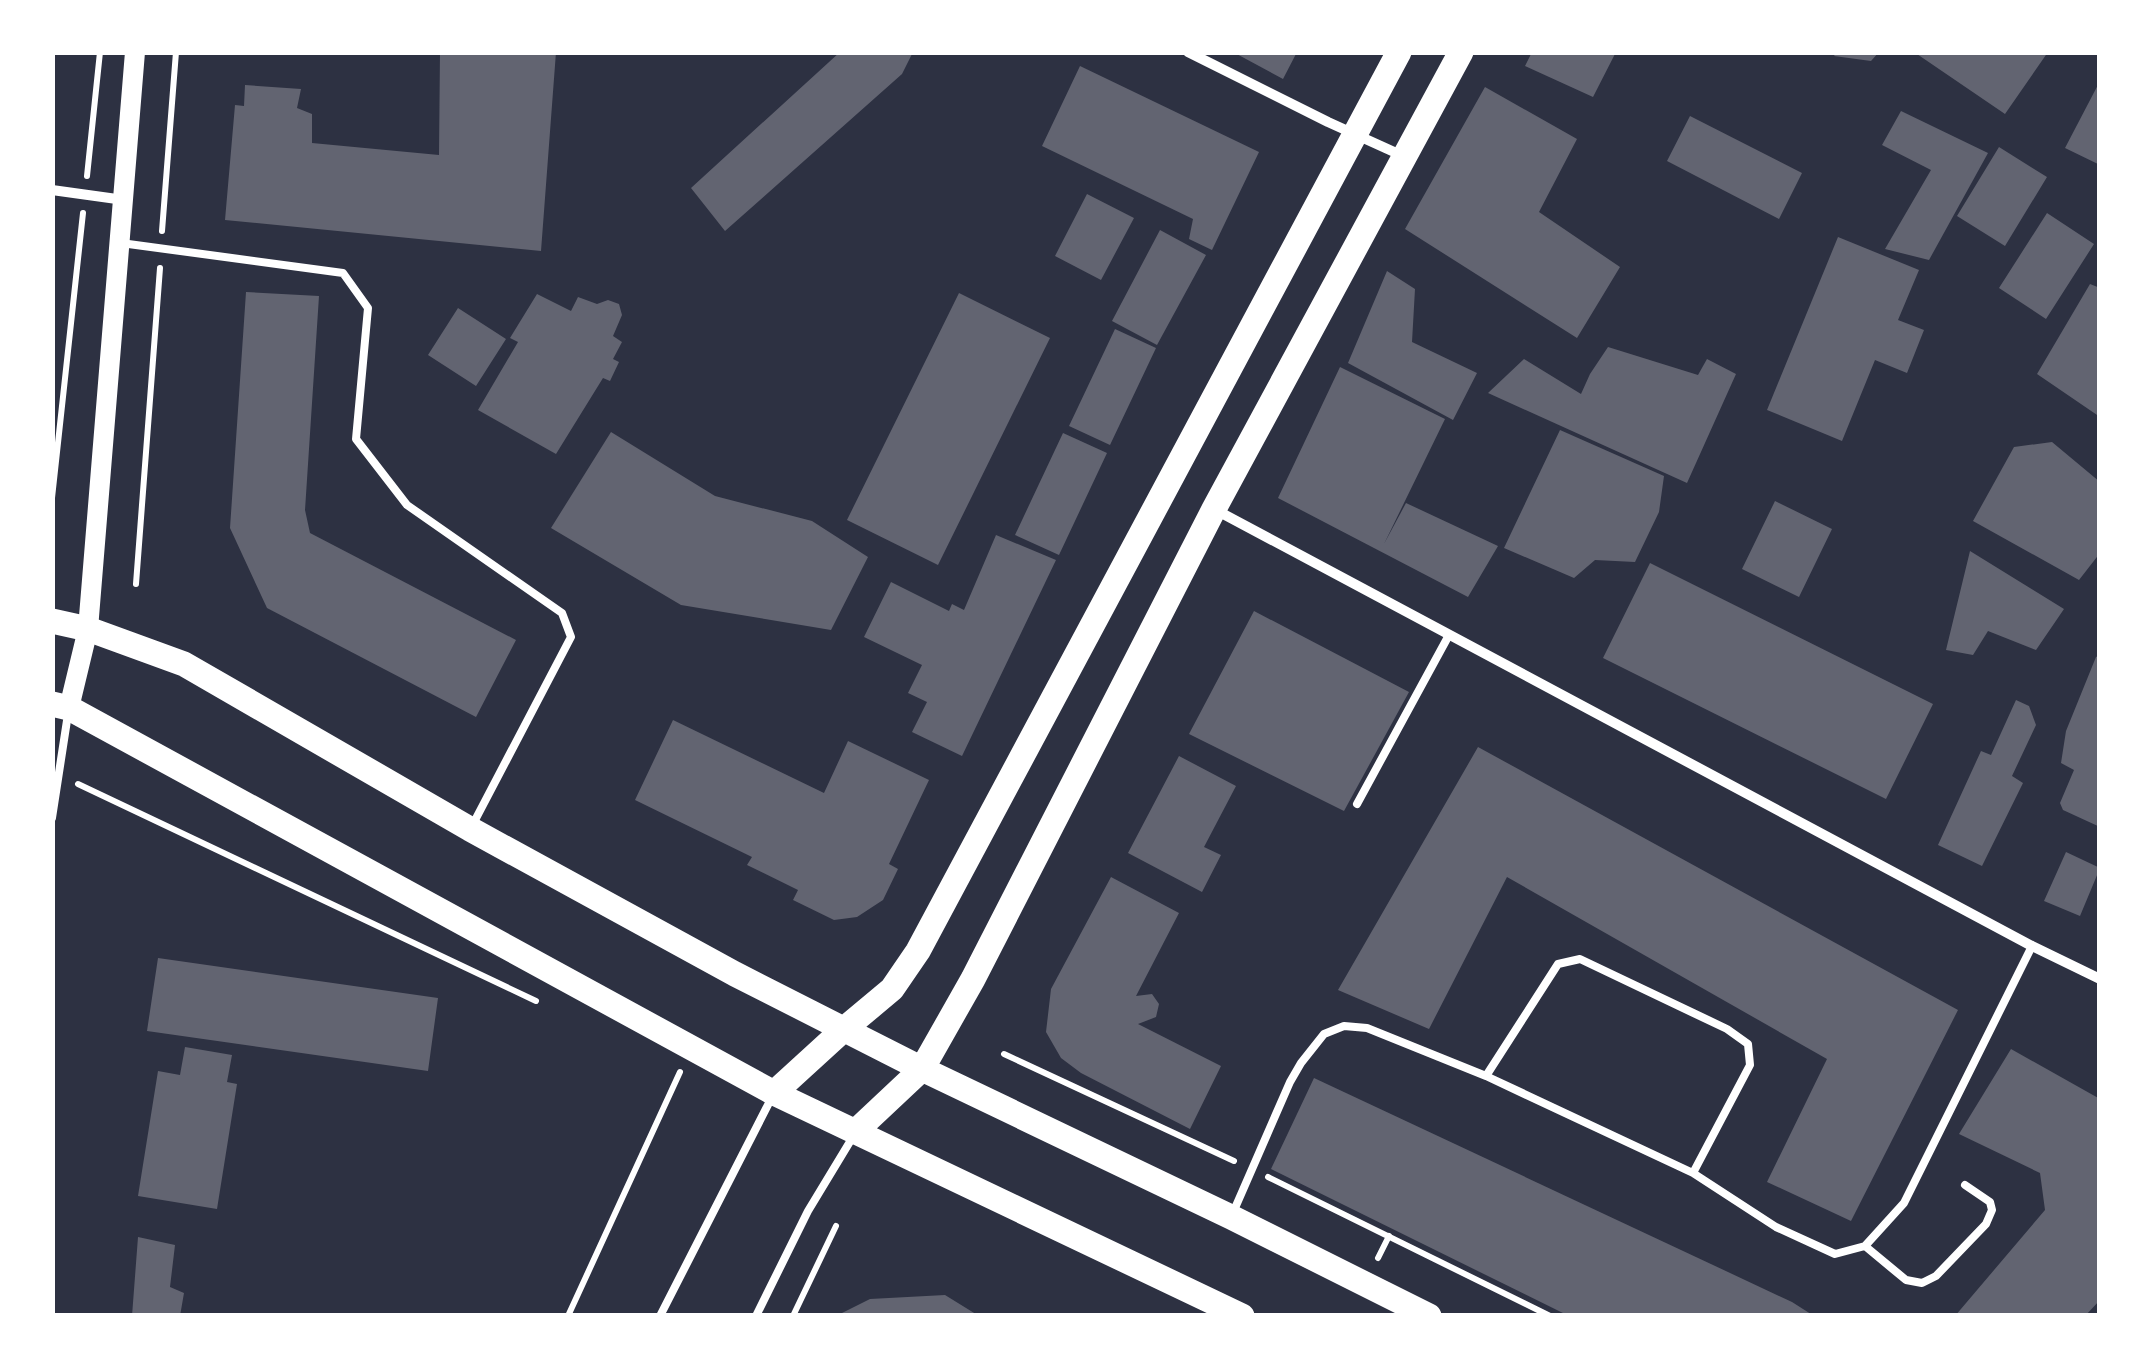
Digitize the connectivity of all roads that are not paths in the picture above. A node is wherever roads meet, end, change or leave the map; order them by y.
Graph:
1 (135, 52) edge
2 (1188, 52) edge
3 (1399, 52) edge
4 (1461, 52) edge
5 (1357, 135) junction
6 (1404, 156) junction
7 (52, 190) edge
8 (124, 200) junction
9 (121, 244) junction
10 (1214, 509) junction
11 (52, 621) edge
12 (88, 630) junction
13 (1449, 636) junction
14 (61, 706) edge
15 (1357, 804) dead end
16 (52, 818) edge
17 (470, 829) junction
18 (2032, 946) junction
19 (2100, 979) edge
20 (843, 1030) junction
21 (922, 1069) junction
22 (1486, 1076) junction
23 (774, 1093) junction
24 (856, 1132) junction
25 (1693, 1174) junction
26 (1965, 1185) dead end
27 (1231, 1216) junction
28 (1865, 1246) junction
29 (660, 1316) edge
30 (756, 1316) edge
31 (1242, 1316) edge
32 (1428, 1316) edge

1 - 8 main road
2 - 5 street
3 - 5 main road
4 - 6 main road
5 - 6 street
5 - 20 main road
6 - 10 main road
7 - 8 street
8 - 9 main road
9 - 12 main road
9 - 17 lane
10 - 13 street
10 - 21 main road
11 - 12 main road
12 - 14 main road
12 - 17 main road
13 - 15 lane
13 - 18 street
14 - 16 lane
14 - 23 main road
17 - 20 main road
18 - 19 street
18 - 28 lane
20 - 21 main road
20 - 23 main road
21 - 24 main road
21 - 27 main road
22 - 25 lane
22 - 25 lane
22 - 27 lane
23 - 24 main road
23 - 29 lane
24 - 30 lane
24 - 31 main road
25 - 28 lane
26 - 28 lane
27 - 32 main road

